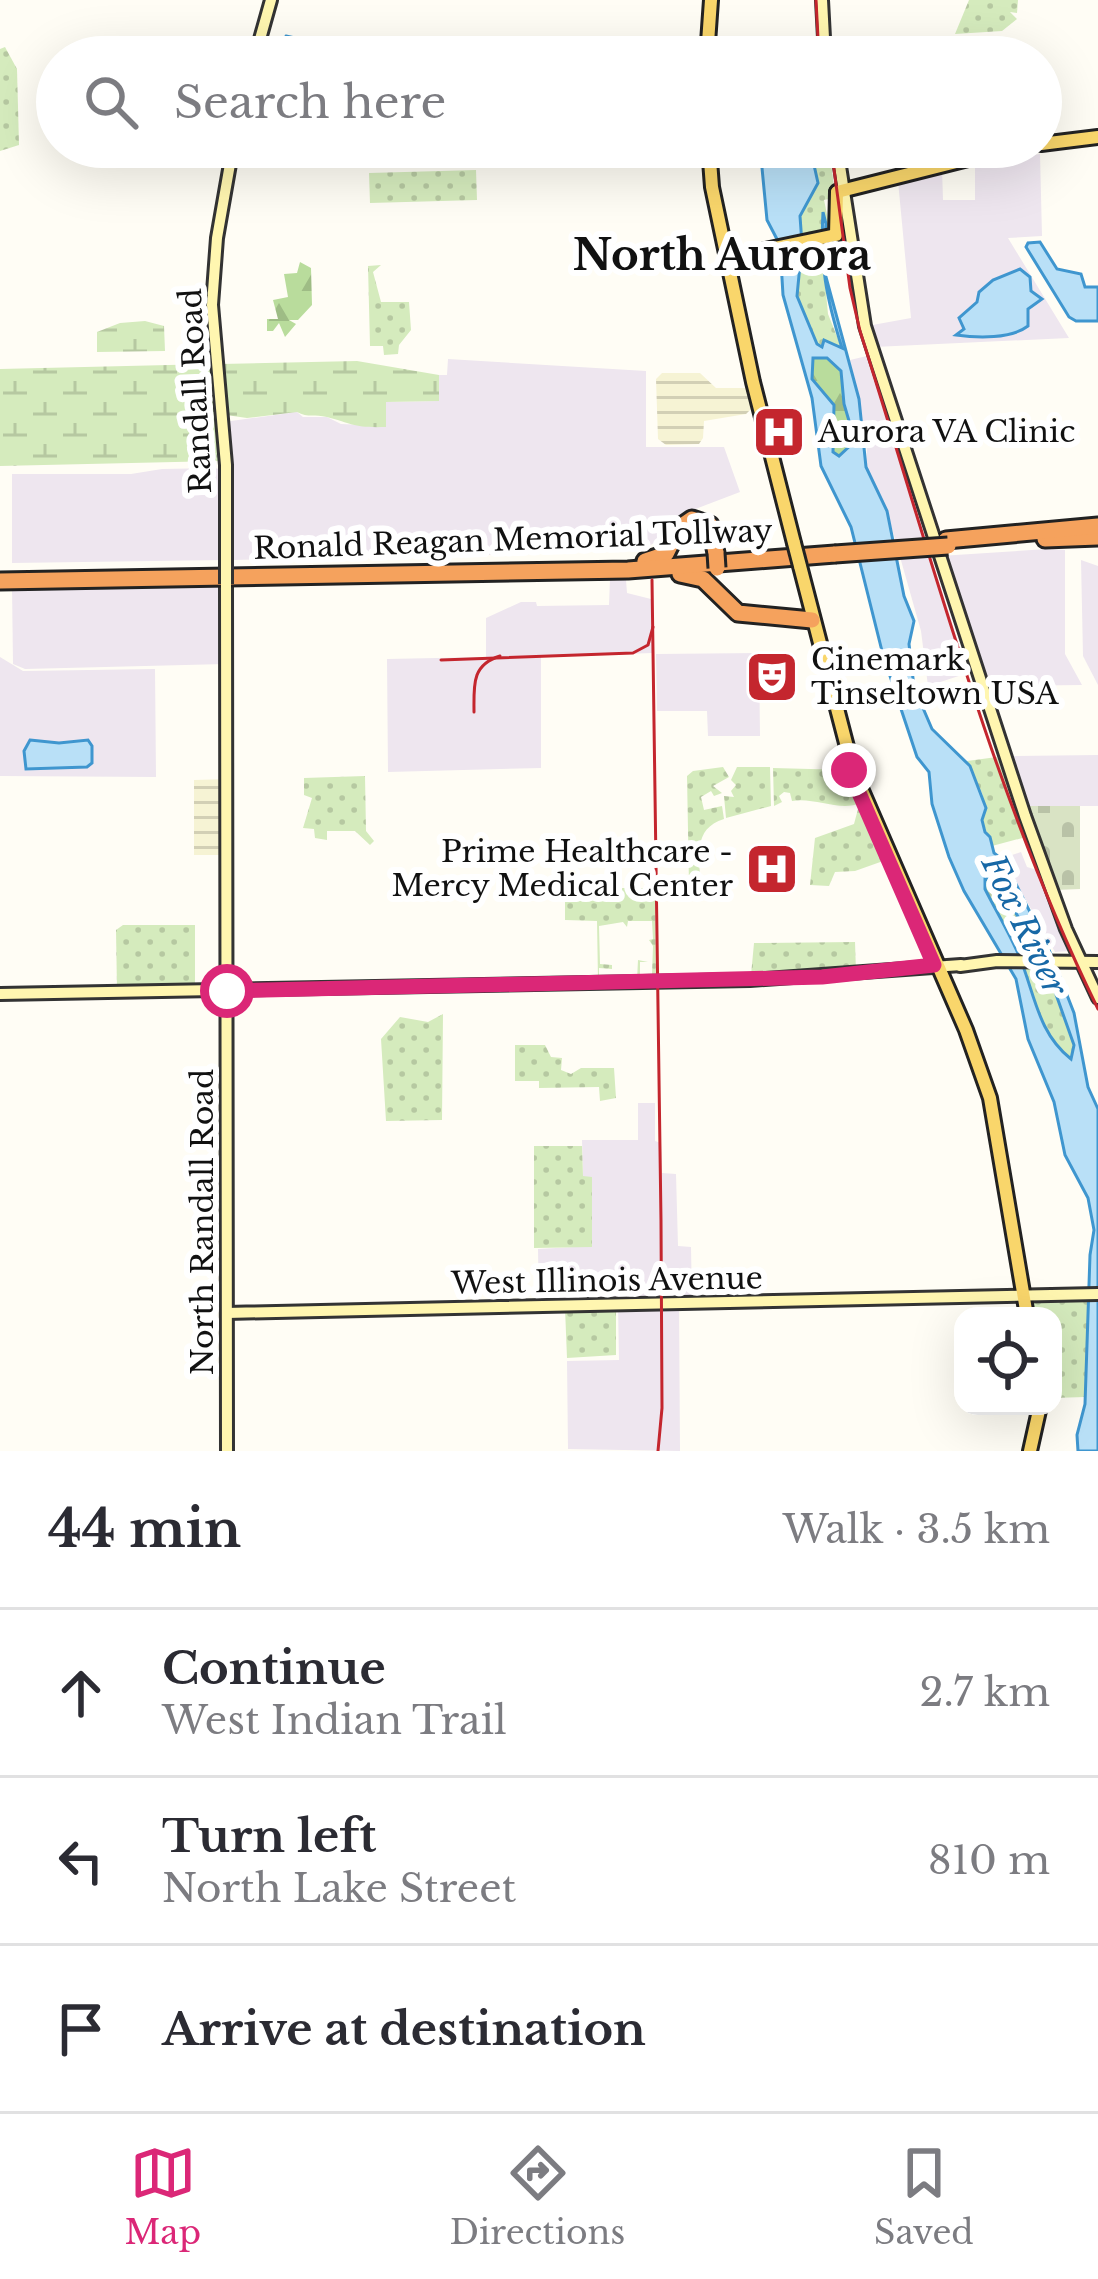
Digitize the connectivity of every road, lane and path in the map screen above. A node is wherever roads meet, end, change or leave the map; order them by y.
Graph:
1 (271, 0) edge
2 (711, 0) edge
3 (822, 0) edge
4 (261, 36) edge
5 (708, 36) edge
6 (824, 36) edge
7 (1098, 137) edge
8 (1062, 141) edge
9 (229, 168) edge
10 (711, 168) edge
11 (838, 168) edge
12 (939, 168) edge
13 (840, 195) junction
14 (833, 233) junction
15 (728, 258) junction
16 (1098, 528) edge
17 (946, 541) junction
18 (834, 552) junction
19 (770, 559) junction
20 (717, 560) junction
21 (226, 563) joint
22 (624, 564) junction
23 (581, 571) junction
24 (0, 578) edge
25 (728, 608) junction
26 (780, 616) junction
27 (808, 619) junction
28 (1072, 960) junction
29 (1098, 962) edge
30 (937, 967) junction
31 (227, 991) junction
32 (0, 994) edge
33 (1098, 998) edge
34 (1023, 1295) junction
35 (1092, 1295) edge
36 (1024, 1307) edge
37 (227, 1312) junction
38 (1038, 1415) edge
39 (227, 1451) edge
40 (1030, 1451) edge

1 - 4 main road
2 - 5 main road
3 - 6 main road
7 - 8 main road
9 - 21 main road, Randall Road
10 - 15 main road
11 - 13 main road
12 - 13 main road
13 - 14 main road
14 - 15 main road
14 - 17 main road
15 - 27 main road, bridge
16 - 17 highway
16 - 17 highway, Ronald Reagan Memorial Tollway
17 - 18 highway, Ronald Reagan Memorial Tollway, bridge
17 - 28 main road
18 - 19 highway, Ronald Reagan Memorial Tollway
18 - 20 highway, Ronald Reagan Memorial Tollway
19 - 23 highway, Ronald Reagan Memorial Tollway
19 - 26 highway
20 - 22 highway, Ronald Reagan Memorial Tollway
20 - 22 highway
20 - 25 highway
20 - 26 highway
21 - 31 main road, North Randall Road, bridge
22 - 24 highway, Ronald Reagan Memorial Tollway
23 - 24 highway, Ronald Reagan Memorial Tollway
23 - 25 highway
25 - 27 highway
26 - 27 highway
27 - 30 main road
28 - 29 main road
28 - 30 main road
28 - 33 main road
30 - 31 main road
30 - 34 main road
31 - 32 main road
31 - 37 main road, North Randall Road
34 - 35 main road, West Illinois Avenue
34 - 36 main road
34 - 37 main road, West Illinois Avenue
37 - 39 main road, North Randall Road
38 - 40 main road

